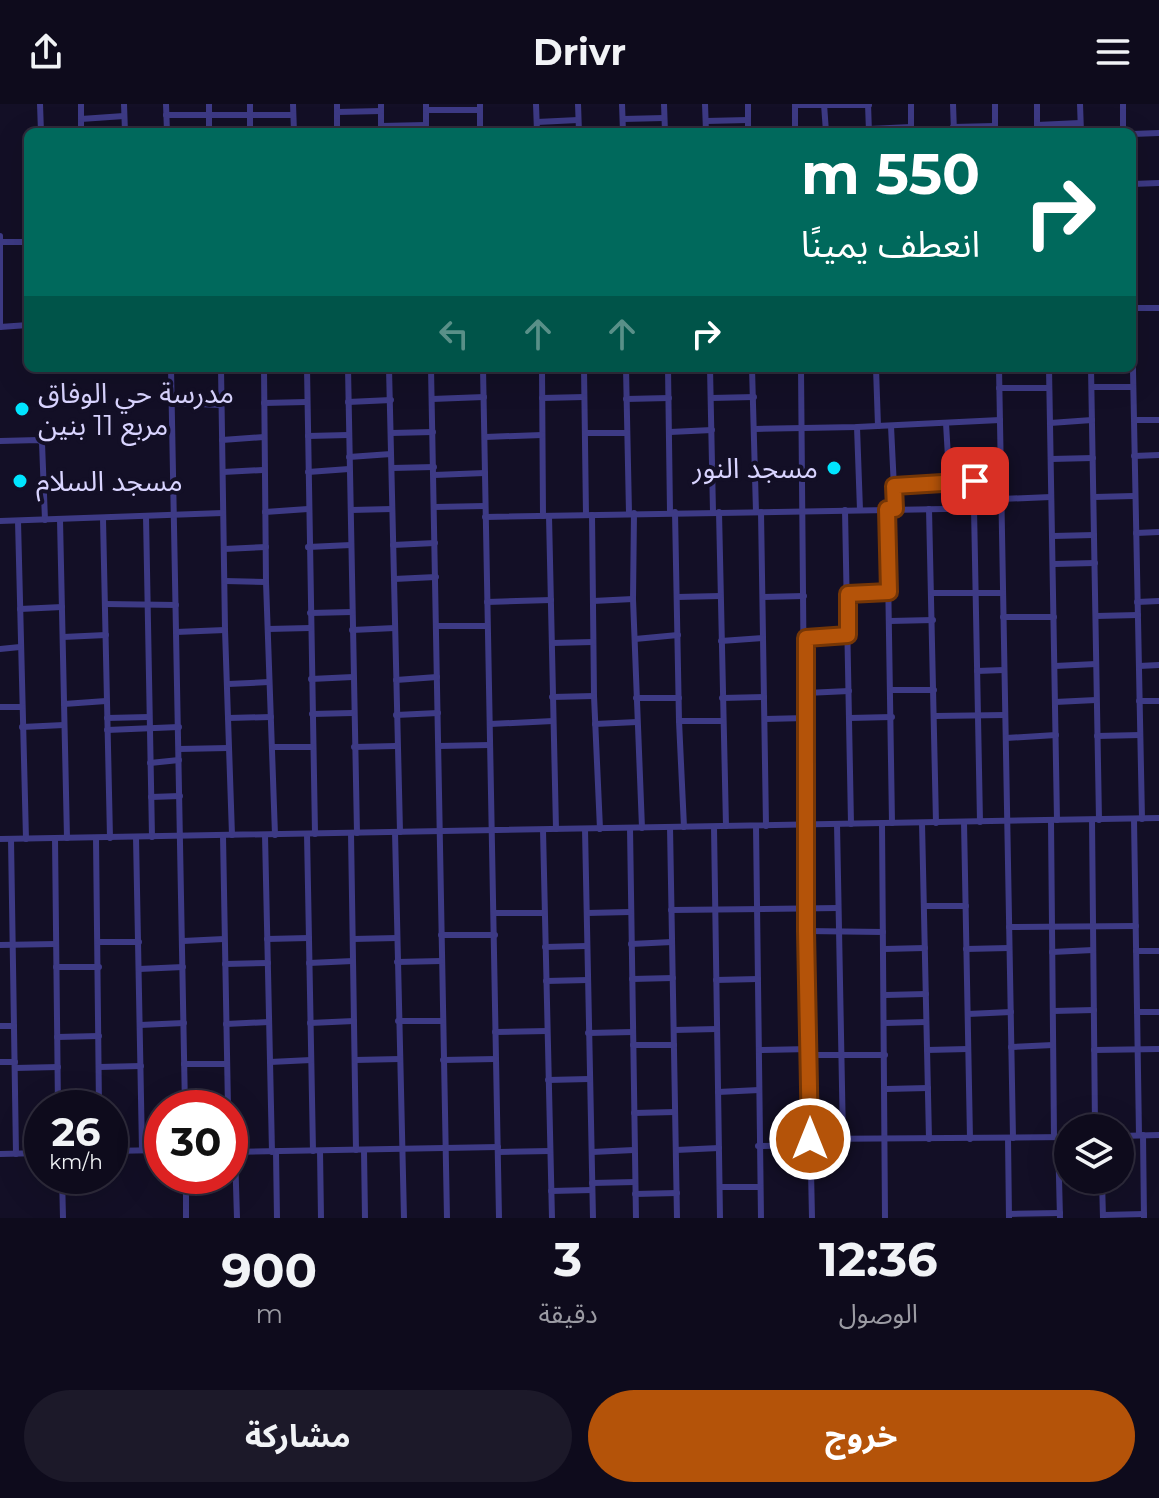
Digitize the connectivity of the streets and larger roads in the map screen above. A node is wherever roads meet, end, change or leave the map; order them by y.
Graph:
1 (40, 104) edge
2 (81, 104) edge
3 (124, 104) edge
4 (166, 104) edge
5 (209, 104) edge
6 (250, 104) edge
7 (293, 104) edge
8 (536, 104) edge
9 (578, 104) edge
10 (622, 104) edge
11 (664, 104) edge
12 (705, 104) edge
13 (748, 104) edge
14 (824, 104) edge
15 (868, 104) edge
16 (911, 104) edge
17 (953, 104) edge
18 (995, 104) edge
19 (1037, 104) edge
20 (1080, 104) edge
21 (1123, 104) edge
22 (795, 105) edge
23 (381, 107) edge
24 (426, 107) edge
25 (480, 107) edge
26 (337, 108) edge
27 (166, 115) junction
28 (209, 115) junction
29 (250, 115) junction
30 (293, 115) junction
31 (124, 116) junction
32 (664, 118) junction
33 (81, 119) junction
34 (623, 119) junction
35 (578, 120) junction
36 (748, 120) junction
37 (706, 121) junction
38 (537, 122) junction
39 (1080, 123) junction
40 (41, 128) edge
41 (81, 128) edge
42 (125, 128) edge
43 (167, 128) edge
44 (209, 128) edge
45 (250, 128) edge
46 (294, 128) edge
47 (381, 128) edge
48 (426, 128) edge
49 (480, 128) edge
50 (537, 128) edge
51 (579, 128) edge
52 (623, 128) edge
53 (665, 128) edge
54 (706, 128) edge
55 (748, 128) edge
56 (795, 128) edge
57 (826, 128) edge
58 (869, 128) edge
59 (911, 128) edge
60 (954, 128) edge
61 (995, 128) edge
62 (1037, 128) edge
63 (1081, 128) edge
64 (1123, 128) edge
65 (1159, 133) edge
66 (1136, 134) edge
67 (1159, 183) edge
68 (1136, 184) edge
69 (0, 240) edge
70 (24, 242) edge
71 (1136, 308) edge
72 (1159, 308) edge
73 (24, 325) edge
74 (0, 327) edge
75 (171, 372) edge
76 (221, 372) edge
77 (264, 372) edge
78 (307, 372) edge
79 (348, 372) edge
80 (389, 372) edge
81 (431, 372) edge
82 (483, 372) edge
83 (542, 372) edge
84 (583, 372) edge
85 (626, 372) edge
86 (668, 372) edge
87 (710, 372) edge
88 (752, 372) edge
89 (801, 372) edge
90 (876, 372) edge
91 (999, 372) edge
92 (1049, 372) edge
93 (1091, 372) edge
94 (1133, 372) edge
95 (1092, 387) junction
96 (1133, 387) junction
97 (999, 388) junction
98 (1049, 388) junction
99 (484, 397) junction
100 (584, 397) junction
101 (754, 397) junction
102 (542, 398) junction
103 (669, 398) junction
104 (711, 398) junction
105 (432, 399) junction
106 (626, 399) junction
107 (391, 400) junction
108 (306, 402) junction
109 (348, 402) junction
110 (173, 403) junction
111 (264, 403) junction
112 (221, 405) junction
113 (1000, 420) junction
114 (1092, 420) junction
115 (1134, 420) junction
116 (1159, 420) edge
117 (946, 423) junction
118 (1050, 423) junction
119 (878, 426) junction
120 (891, 426) junction
121 (857, 427) junction
122 (755, 429) junction
123 (801, 429) junction
124 (712, 430) junction
125 (433, 432) junction
126 (670, 432) junction
127 (391, 433) junction
128 (585, 433) junction
129 (627, 433) junction
130 (348, 435) junction
131 (542, 435) junction
132 (308, 436) junction
133 (264, 437) junction
134 (485, 437) junction
135 (222, 440) junction
136 (0, 441) edge
137 (391, 454) junction
138 (1159, 455) edge
139 (1134, 456) junction
140 (349, 457) junction
141 (1093, 458) junction
142 (1051, 459) junction
143 (392, 468) junction
144 (349, 469) junction
145 (263, 470) junction
146 (434, 471) junction
147 (223, 472) junction
148 (308, 472) junction
149 (485, 473) junction
150 (1000, 480) junction
151 (950, 483) junction
152 (894, 486) junction
153 (1134, 496) junction
154 (1051, 497) junction
155 (1094, 497) junction
156 (1001, 499) junction
157 (485, 506) junction
158 (434, 507) junction
159 (974, 508) junction
160 (1001, 508) junction
161 (308, 509) junction
162 (392, 509) junction
163 (891, 509) junction
164 (929, 509) junction
165 (951, 509) junction
166 (351, 510) junction
167 (845, 510) junction
168 (860, 510) junction
169 (802, 511) junction
170 (265, 512) junction
171 (673, 512) junction
172 (716, 512) junction
173 (758, 512) junction
174 (223, 513) junction
175 (632, 513) junction
176 (174, 515) junction
177 (589, 515) junction
178 (146, 516) junction
179 (546, 516) junction
180 (485, 517) junction
181 (103, 519) junction
182 (45, 520) junction
183 (60, 520) junction
184 (0, 521) edge
185 (18, 521) junction
186 (1159, 532) edge
187 (1136, 533) junction
188 (1094, 535) junction
189 (1053, 536) junction
190 (435, 543) junction
191 (351, 545) junction
192 (393, 545) junction
193 (266, 547) junction
194 (308, 547) junction
195 (224, 549) junction
196 (1095, 563) junction
197 (1054, 564) junction
198 (436, 577) junction
199 (394, 579) junction
200 (225, 581) junction
201 (266, 582) junction
202 (889, 592) junction
203 (975, 592) junction
204 (932, 593) junction
205 (1003, 593) junction
206 (848, 594) junction
207 (720, 596) junction
208 (804, 596) junction
209 (677, 597) junction
210 (763, 597) junction
211 (633, 599) junction
212 (551, 600) junction
213 (593, 601) junction
214 (1159, 601) edge
215 (487, 602) junction
216 (1137, 602) junction
217 (105, 604) junction
218 (147, 605) junction
219 (176, 605) junction
220 (62, 607) junction
221 (20, 609) junction
222 (352, 612) junction
223 (310, 613) junction
224 (1138, 615) junction
225 (1096, 616) junction
226 (1003, 617) junction
227 (1054, 617) junction
228 (933, 620) junction
229 (890, 621) junction
230 (436, 626) junction
231 (487, 626) junction
232 (310, 628) junction
233 (395, 628) junction
234 (268, 629) junction
235 (225, 630) junction
236 (352, 630) junction
237 (176, 632) junction
238 (106, 635) junction
239 (678, 635) junction
240 (848, 635) junction
241 (63, 637) junction
242 (763, 638) junction
243 (806, 638) junction
244 (635, 639) junction
245 (721, 641) junction
246 (593, 642) junction
247 (552, 643) junction
248 (20, 647) junction
249 (0, 649) edge
250 (1096, 664) junction
251 (1159, 665) edge
252 (1055, 666) junction
253 (1139, 666) junction
254 (1004, 670) junction
255 (977, 671) junction
256 (353, 677) junction
257 (437, 677) junction
258 (311, 679) junction
259 (396, 680) junction
260 (269, 682) junction
261 (228, 684) junction
262 (892, 690) junction
263 (934, 690) junction
264 (849, 691) junction
265 (806, 693) junction
266 (594, 696) junction
267 (552, 697) junction
268 (764, 697) junction
269 (636, 698) junction
270 (679, 698) junction
271 (722, 698) junction
272 (1096, 700) junction
273 (106, 701) junction
274 (1139, 701) junction
275 (1159, 701) edge
276 (1055, 702) junction
277 (64, 704) junction
278 (0, 707) edge
279 (22, 707) junction
280 (353, 713) junction
281 (438, 713) junction
282 (312, 714) junction
283 (396, 715) junction
284 (1005, 715) junction
285 (935, 716) junction
286 (978, 716) junction
287 (149, 717) junction
288 (271, 717) junction
289 (892, 717) junction
290 (107, 718) junction
291 (228, 718) junction
292 (806, 718) junction
293 (849, 718) junction
294 (765, 719) junction
295 (553, 721) junction
296 (679, 721) junction
297 (722, 721) junction
298 (637, 722) junction
299 (490, 724) junction
300 (595, 724) junction
301 (64, 725) junction
302 (22, 727) junction
303 (179, 727) junction
304 (149, 728) junction
305 (107, 730) junction
306 (1056, 735) junction
307 (1140, 735) junction
308 (1097, 736) junction
309 (1006, 738) junction
310 (490, 745) junction
311 (396, 746) junction
312 (439, 746) junction
313 (272, 747) junction
314 (312, 747) junction
315 (354, 747) junction
316 (228, 748) junction
317 (179, 749) junction
318 (179, 760) junction
319 (150, 763) junction
320 (180, 796) junction
321 (151, 797) junction
322 (1159, 818) edge
323 (1138, 819) junction
324 (1054, 820) junction
325 (1096, 820) junction
326 (1007, 821) junction
327 (964, 822) junction
328 (980, 822) junction
329 (882, 823) junction
330 (892, 823) junction
331 (922, 823) junction
332 (936, 823) junction
333 (837, 824) junction
334 (851, 824) junction
335 (806, 825) junction
336 (726, 826) junction
337 (756, 826) junction
338 (766, 826) junction
339 (670, 827) junction
340 (684, 827) junction
341 (714, 827) junction
342 (630, 828) junction
343 (642, 828) junction
344 (556, 829) junction
345 (585, 829) junction
346 (600, 829) junction
347 (543, 830) junction
348 (441, 831) junction
349 (493, 831) junction
350 (398, 832) junction
351 (354, 833) junction
352 (311, 834) junction
353 (232, 835) junction
354 (265, 835) junction
355 (275, 835) junction
356 (181, 836) junction
357 (223, 836) junction
358 (136, 837) junction
359 (152, 837) junction
360 (67, 838) junction
361 (96, 838) junction
362 (110, 838) junction
363 (0, 839) edge
364 (11, 839) junction
365 (26, 839) junction
366 (55, 839) junction
367 (924, 906) junction
368 (966, 906) junction
369 (807, 908) junction
370 (838, 908) junction
371 (715, 909) junction
372 (756, 909) junction
373 (671, 910) junction
374 (630, 912) junction
375 (494, 913) junction
376 (544, 913) junction
377 (587, 913) junction
378 (1136, 926) junction
379 (1009, 927) junction
380 (1052, 927) junction
381 (1093, 927) junction
382 (838, 930) junction
383 (806, 931) junction
384 (883, 932) junction
385 (441, 935) junction
386 (495, 935) junction
387 (309, 938) junction
388 (397, 938) junction
389 (224, 939) junction
390 (267, 939) junction
391 (353, 939) junction
392 (183, 941) junction
393 (98, 942) junction
394 (139, 942) junction
395 (672, 942) junction
396 (13, 944) junction
397 (56, 944) junction
398 (631, 944) junction
399 (0, 945) edge
400 (587, 946) junction
401 (545, 947) junction
402 (925, 948) junction
403 (1009, 948) junction
404 (884, 949) junction
405 (966, 949) junction
406 (1093, 950) junction
407 (1136, 951) junction
408 (1159, 951) edge
409 (1052, 952) junction
410 (353, 961) junction
411 (441, 961) junction
412 (397, 962) junction
413 (268, 963) junction
414 (309, 963) junction
415 (225, 964) junction
416 (56, 967) junction
417 (99, 967) junction
418 (183, 967) junction
419 (139, 969) junction
420 (673, 978) junction
421 (632, 979) junction
422 (758, 979) junction
423 (588, 980) junction
424 (716, 980) junction
425 (546, 981) junction
426 (926, 994) junction
427 (885, 995) junction
428 (1094, 1010) junction
429 (1053, 1011) junction
430 (1011, 1012) junction
431 (1137, 1012) junction
432 (1159, 1012) edge
433 (968, 1014) junction
434 (354, 1021) junction
435 (398, 1021) junction
436 (442, 1021) junction
437 (269, 1022) junction
438 (926, 1022) junction
439 (184, 1023) junction
440 (310, 1023) junction
441 (885, 1023) junction
442 (226, 1024) junction
443 (140, 1025) junction
444 (0, 1026) edge
445 (14, 1026) junction
446 (717, 1029) junction
447 (674, 1030) junction
448 (547, 1031) junction
449 (495, 1032) junction
450 (633, 1032) junction
451 (588, 1033) junction
452 (99, 1036) junction
453 (57, 1037) junction
454 (633, 1045) junction
455 (674, 1045) junction
456 (1053, 1045) junction
457 (1011, 1047) junction
458 (968, 1049) junction
459 (1138, 1049) junction
460 (1159, 1049) edge
461 (759, 1050) junction
462 (927, 1050) junction
463 (1094, 1050) junction
464 (810, 1052) junction
465 (841, 1054) junction
466 (885, 1055) junction
467 (400, 1059) junction
468 (496, 1059) junction
469 (311, 1060) junction
470 (355, 1060) junction
471 (443, 1060) junction
472 (0, 1062) edge
473 (270, 1062) junction
474 (184, 1064) junction
475 (227, 1064) junction
476 (15, 1065) junction
477 (141, 1066) junction
478 (58, 1067) junction
479 (99, 1067) junction
480 (589, 1079) junction
481 (548, 1080) junction
482 (928, 1088) junction
483 (886, 1089) junction
484 (58, 1090) edge
485 (99, 1090) edge
486 (185, 1090) edge
487 (228, 1090) edge
488 (759, 1090) junction
489 (718, 1092) junction
490 (675, 1112) junction
491 (634, 1113) junction
492 (1055, 1114) edge
493 (1095, 1114) edge
494 (1134, 1135) edge
495 (1141, 1135) junction
496 (1159, 1135) edge
497 (1054, 1137) edge
498 (1010, 1138) junction
499 (843, 1139) junction
500 (886, 1139) junction
501 (929, 1139) junction
502 (970, 1139) junction
503 (810, 1142) junction
504 (758, 1146) junction
505 (446, 1148) junction
506 (719, 1148) junction
507 (401, 1149) junction
508 (498, 1149) junction
509 (128, 1150) edge
510 (142, 1150) joint
511 (360, 1150) junction
512 (634, 1150) junction
513 (676, 1150) junction
514 (316, 1151) junction
515 (550, 1151) junction
516 (248, 1152) edge
517 (274, 1152) junction
518 (592, 1152) junction
519 (0, 1154) edge
520 (16, 1154) junction
521 (24, 1154) edge
522 (635, 1182) junction
523 (592, 1187) junction
524 (720, 1187) junction
525 (760, 1187) junction
526 (551, 1191) junction
527 (677, 1193) junction
528 (62, 1194) edge
529 (186, 1194) edge
530 (236, 1194) edge
531 (635, 1194) junction
532 (1059, 1194) edge
533 (1102, 1194) edge
534 (1009, 1216) edge
535 (1060, 1216) edge
536 (1144, 1216) edge
537 (1103, 1217) edge
538 (63, 1218) edge
539 (186, 1218) edge
540 (237, 1218) edge
541 (277, 1218) edge
542 (321, 1218) edge
543 (365, 1218) edge
544 (404, 1218) edge
545 (447, 1218) edge
546 (499, 1218) edge
547 (552, 1218) edge
548 (593, 1218) edge
549 (636, 1218) edge
550 (677, 1218) edge
551 (720, 1218) edge
552 (761, 1218) edge
553 (812, 1218) edge
554 (885, 1218) edge

1 - 40 street
2 - 33 street
3 - 31 street
4 - 27 street
5 - 28 street
6 - 29 street
7 - 30 street
8 - 38 street
9 - 35 street
10 - 34 street
11 - 32 street
12 - 37 street
13 - 36 street
14 - 15 street
14 - 22 street
14 - 57 street
15 - 58 street
16 - 59 street
17 - 60 street
18 - 61 street
19 - 62 street
20 - 39 street
21 - 64 street
22 - 56 street
23 - 26 street
23 - 47 street
24 - 25 street
24 - 48 street
25 - 49 street
27 - 28 street
27 - 43 street
28 - 29 street
28 - 44 street
29 - 30 street
29 - 45 street
30 - 46 street
31 - 33 street
31 - 42 street
32 - 34 street
32 - 53 street
33 - 41 street
34 - 52 street
35 - 38 street
35 - 51 street
36 - 37 street
36 - 55 street
37 - 54 street
38 - 50 street
39 - 62 street
39 - 63 street
65 - 66 street
67 - 68 street
69 - 70 street
69 - 74 street
71 - 72 street
73 - 74 street
75 - 110 street
76 - 112 street
77 - 111 street
78 - 108 street
79 - 109 street
80 - 107 street
81 - 105 street
82 - 99 street
83 - 102 street
84 - 100 street
85 - 106 street
86 - 103 street
87 - 104 street
88 - 101 street
89 - 123 street
90 - 119 street
91 - 97 street
92 - 98 street
93 - 95 street
94 - 96 street
95 - 96 street
95 - 114 street
96 - 115 street
97 - 98 street
97 - 113 street
98 - 118 street
99 - 105 street
99 - 134 street
100 - 102 street
100 - 128 street
101 - 104 street
101 - 122 street
102 - 131 street
103 - 106 street
103 - 126 street
104 - 124 street
105 - 125 street
106 - 129 street
107 - 109 street
107 - 127 street
108 - 111 street
108 - 132 street
109 - 130 street
110 - 112 street
110 - 176 street
111 - 133 street
112 - 135 street
113 - 117 street
113 - 150 street
114 - 118 street
114 - 141 street
115 - 116 street
115 - 139 street
117 - 120 street
117 - 151 street
118 - 142 street
119 - 120 street
119 - 121 street
120 - 152 street
121 - 123 street
121 - 168 street
122 - 123 street
122 - 173 street
123 - 169 street
124 - 126 street
124 - 172 street
125 - 127 street
125 - 146 street
126 - 171 street
127 - 137 street
128 - 129 street
128 - 177 street
129 - 175 street
130 - 132 street
130 - 140 street
131 - 134 street
131 - 179 street
132 - 148 street
133 - 135 street
133 - 145 street
134 - 149 street
135 - 147 street
136 - 182 street
137 - 140 street
137 - 143 street
138 - 139 street
139 - 153 street
140 - 144 street
141 - 142 street
141 - 155 street
142 - 154 street
143 - 146 street
143 - 162 street
144 - 148 street
144 - 166 street
145 - 147 street
145 - 170 street
146 - 149 street
146 - 158 street
147 - 174 street
148 - 161 street
149 - 157 street
150 - 151 street
150 - 156 street
151 - 152 street
151 - 165 street
152 - 163 street
153 - 155 street
153 - 187 street
154 - 156 street
154 - 189 street
155 - 188 street
156 - 160 street
157 - 158 street
157 - 180 street
158 - 190 street
159 - 160 street
159 - 165 street
159 - 203 street
160 - 205 street
161 - 170 street
161 - 194 street
162 - 166 street
162 - 192 street
163 - 164 street
163 - 168 street
163 - 202 street
164 - 165 street
164 - 204 street
166 - 191 street
167 - 168 street
167 - 169 street
167 - 206 street
169 - 173 street
169 - 208 street
170 - 193 street
171 - 172 street
171 - 175 street
171 - 209 street
172 - 173 street
172 - 207 street
173 - 210 street
174 - 176 street
174 - 195 street
175 - 177 street
175 - 211 street
176 - 178 street
176 - 219 street
177 - 179 street
177 - 213 street
178 - 181 street
178 - 218 street
179 - 180 street
179 - 212 street
180 - 215 street
181 - 183 street
181 - 217 street
182 - 183 street
182 - 185 street
183 - 220 street
184 - 185 street
185 - 221 street
186 - 187 street
187 - 216 street
188 - 189 street
188 - 196 street
189 - 197 street
190 - 192 street
190 - 198 street
191 - 194 street
191 - 222 street
192 - 199 street
193 - 195 street
193 - 201 street
194 - 223 street
195 - 200 street
196 - 197 street
196 - 225 street
197 - 227 street
198 - 199 street
198 - 230 street
199 - 233 street
200 - 201 street
200 - 235 street
201 - 234 street
202 - 206 street
202 - 229 street
203 - 204 street
203 - 205 street
203 - 255 street
204 - 228 street
205 - 226 street
206 - 240 street
207 - 209 street
207 - 245 street
208 - 210 street
208 - 243 street
209 - 239 street
210 - 242 street
211 - 213 street
211 - 244 street
212 - 215 street
212 - 247 street
213 - 246 street
214 - 216 street
215 - 231 street
216 - 224 street
217 - 218 street
217 - 238 street
218 - 219 street
218 - 287 street
219 - 237 street
220 - 221 street
220 - 241 street
221 - 248 street
222 - 223 street
222 - 236 street
223 - 232 street
224 - 225 street
224 - 253 street
225 - 250 street
226 - 227 street
226 - 254 street
227 - 252 street
228 - 229 street
228 - 263 street
229 - 262 street
230 - 231 street
230 - 257 street
231 - 299 street
232 - 234 street
232 - 258 street
233 - 236 street
233 - 259 street
234 - 260 street
235 - 237 street
235 - 261 street
236 - 256 street
237 - 303 street
238 - 241 street
238 - 273 street
239 - 244 street
239 - 270 street
240 - 243 street
240 - 264 street
241 - 277 street
242 - 245 street
242 - 268 street
243 - 265 street
244 - 269 street
245 - 271 street
246 - 247 street
246 - 266 street
247 - 267 street
248 - 249 street
248 - 279 street
250 - 252 street
250 - 272 street
251 - 253 street
252 - 276 street
253 - 274 street
254 - 255 street
254 - 284 street
255 - 286 street
256 - 258 street
256 - 280 street
257 - 259 street
257 - 281 street
258 - 282 street
259 - 283 street
260 - 261 street
260 - 288 street
261 - 291 street
262 - 263 street
262 - 289 street
263 - 285 street
264 - 265 street
264 - 293 street
265 - 292 street
266 - 267 street
266 - 300 street
267 - 295 street
268 - 271 street
268 - 294 street
269 - 270 street
269 - 298 street
270 - 296 street
271 - 297 street
272 - 276 street
272 - 308 street
273 - 277 street
273 - 290 street
274 - 275 street
274 - 307 street
276 - 306 street
277 - 301 street
278 - 279 street
279 - 302 street
280 - 282 street
280 - 315 street
281 - 283 street
281 - 312 street
282 - 314 street
283 - 311 street
284 - 286 street
284 - 309 street
285 - 286 street
285 - 332 street
286 - 328 street
287 - 290 street
287 - 304 street
288 - 291 street
288 - 313 street
289 - 293 street
289 - 330 street
290 - 305 street
291 - 316 street
292 - 294 street
292 - 335 street
293 - 334 street
294 - 338 street
295 - 299 street
295 - 344 street
296 - 297 street
296 - 340 street
297 - 336 street
298 - 300 street
298 - 343 street
299 - 310 street
300 - 346 street
301 - 302 street
301 - 360 street
302 - 365 street
303 - 304 street
303 - 317 street
304 - 305 street
304 - 319 street
305 - 362 street
306 - 309 street
306 - 324 street
307 - 308 street
307 - 323 street
308 - 325 street
309 - 326 street
310 - 312 street
310 - 349 street
311 - 315 street
311 - 350 street
312 - 348 street
313 - 314 street
313 - 355 street
314 - 352 street
315 - 351 street
316 - 317 street
316 - 353 street
317 - 318 street
318 - 319 street
318 - 320 street
319 - 321 street
320 - 321 street
320 - 356 street
321 - 359 street
322 - 323 street
323 - 325 street
323 - 378 street
324 - 325 street
324 - 326 street
324 - 380 street
325 - 381 street
326 - 328 street
326 - 379 street
327 - 328 street
327 - 332 street
327 - 368 street
329 - 330 street
329 - 334 street
329 - 384 street
330 - 331 street
331 - 332 street
331 - 367 street
333 - 334 street
333 - 335 street
333 - 370 street
335 - 338 street
335 - 369 street
336 - 337 street
336 - 341 street
337 - 338 street
337 - 372 street
339 - 340 street
339 - 343 street
339 - 373 street
340 - 341 street
341 - 371 street
342 - 343 street
342 - 346 street
342 - 374 street
344 - 345 street
344 - 347 street
345 - 346 street
345 - 377 street
347 - 349 street
347 - 376 street
348 - 349 street
348 - 350 street
348 - 385 street
349 - 375 street
350 - 351 street
350 - 388 street
351 - 352 street
351 - 391 street
352 - 355 street
352 - 387 street
353 - 354 street
353 - 357 street
354 - 355 street
354 - 390 street
356 - 357 street
356 - 359 street
356 - 392 street
357 - 389 street
358 - 359 street
358 - 362 street
358 - 394 street
360 - 361 street
360 - 366 street
361 - 362 street
361 - 393 street
363 - 364 street
364 - 365 street
364 - 396 street
365 - 366 street
366 - 397 street
367 - 368 street
367 - 402 street
368 - 405 street
369 - 370 street
369 - 372 street
369 - 383 street
370 - 382 street
371 - 372 street
371 - 373 street
371 - 424 street
372 - 422 street
373 - 395 street
374 - 377 street
374 - 398 street
375 - 376 street
375 - 386 street
376 - 401 street
377 - 400 street
378 - 381 street
378 - 407 street
379 - 380 street
379 - 403 street
380 - 381 street
380 - 409 street
381 - 406 street
382 - 383 street
382 - 384 street
382 - 465 street
383 - 464 street
384 - 404 street
385 - 386 street
385 - 411 street
386 - 449 street
387 - 390 street
387 - 414 street
388 - 391 street
388 - 412 street
389 - 392 street
389 - 415 street
390 - 413 street
391 - 410 street
392 - 418 street
393 - 394 street
393 - 417 street
394 - 419 street
395 - 398 street
395 - 420 street
396 - 397 street
396 - 399 street
396 - 445 street
397 - 416 street
398 - 421 street
400 - 401 street
400 - 423 street
401 - 425 street
402 - 404 street
402 - 426 street
403 - 405 street
403 - 430 street
404 - 427 street
405 - 433 street
406 - 409 street
406 - 428 street
407 - 408 street
407 - 431 street
409 - 429 street
410 - 414 street
410 - 434 street
411 - 412 street
411 - 436 street
412 - 435 street
413 - 415 street
413 - 437 street
414 - 440 street
415 - 442 street
416 - 417 street
416 - 453 street
417 - 452 street
418 - 419 street
418 - 439 street
419 - 443 street
420 - 421 street
420 - 447 street
421 - 450 street
422 - 424 street
422 - 461 street
423 - 425 street
423 - 451 street
424 - 446 street
425 - 448 street
426 - 427 street
426 - 438 street
427 - 441 street
428 - 429 street
428 - 463 street
429 - 456 street
430 - 433 street
430 - 457 street
431 - 432 street
431 - 459 street
433 - 458 street
434 - 440 street
434 - 470 street
435 - 436 street
435 - 467 street
436 - 471 street
437 - 442 street
437 - 473 street
438 - 441 street
438 - 462 street
439 - 443 street
439 - 474 street
440 - 469 street
441 - 466 street
442 - 475 street
443 - 477 street
444 - 445 street
445 - 476 street
446 - 447 street
446 - 489 street
447 - 455 street
448 - 449 street
448 - 481 street
449 - 468 street
450 - 451 street
450 - 454 street
451 - 480 street
452 - 453 street
452 - 479 street
453 - 478 street
454 - 455 street
454 - 491 street
455 - 490 street
456 - 457 street
456 - 492 street
457 - 498 street
458 - 462 street
458 - 502 street
459 - 460 street
459 - 463 street
459 - 495 street
461 - 464 street
461 - 488 street
462 - 482 street
463 - 493 street
464 - 465 street
464 - 503 street
465 - 466 street
465 - 499 street
466 - 483 street
467 - 470 street
467 - 507 street
468 - 471 street
468 - 508 street
469 - 473 street
469 - 514 street
470 - 511 street
471 - 505 street
472 - 476 street
473 - 517 street
474 - 475 street
474 - 486 street
475 - 487 street
476 - 478 street
476 - 520 street
477 - 479 street
477 - 510 street
478 - 484 street
479 - 485 street
480 - 481 street
480 - 518 street
481 - 515 street
482 - 483 street
482 - 501 street
483 - 500 street
488 - 489 street
488 - 504 street
489 - 506 street
490 - 491 street
490 - 513 street
491 - 512 street
494 - 495 street
495 - 496 street
495 - 536 street
497 - 498 street
498 - 502 street
498 - 534 street
499 - 500 street
499 - 503 street
500 - 501 street
500 - 554 street
501 - 502 street
503 - 504 street
503 - 553 street
504 - 525 street
505 - 507 street
505 - 508 street
505 - 545 street
506 - 513 street
506 - 524 street
507 - 511 street
507 - 544 street
508 - 515 street
508 - 546 street
509 - 510 street
511 - 514 street
511 - 543 street
512 - 518 street
512 - 522 street
513 - 527 street
514 - 517 street
514 - 542 street
515 - 526 street
516 - 517 street
517 - 541 street
518 - 523 street
519 - 520 street
520 - 521 street
522 - 523 street
522 - 531 street
523 - 526 street
523 - 548 street
524 - 525 street
524 - 551 street
525 - 552 street
526 - 547 street
527 - 531 street
527 - 550 street
528 - 538 street
529 - 539 street
530 - 540 street
531 - 549 street
532 - 535 street
533 - 537 street
534 - 535 street
536 - 537 street

